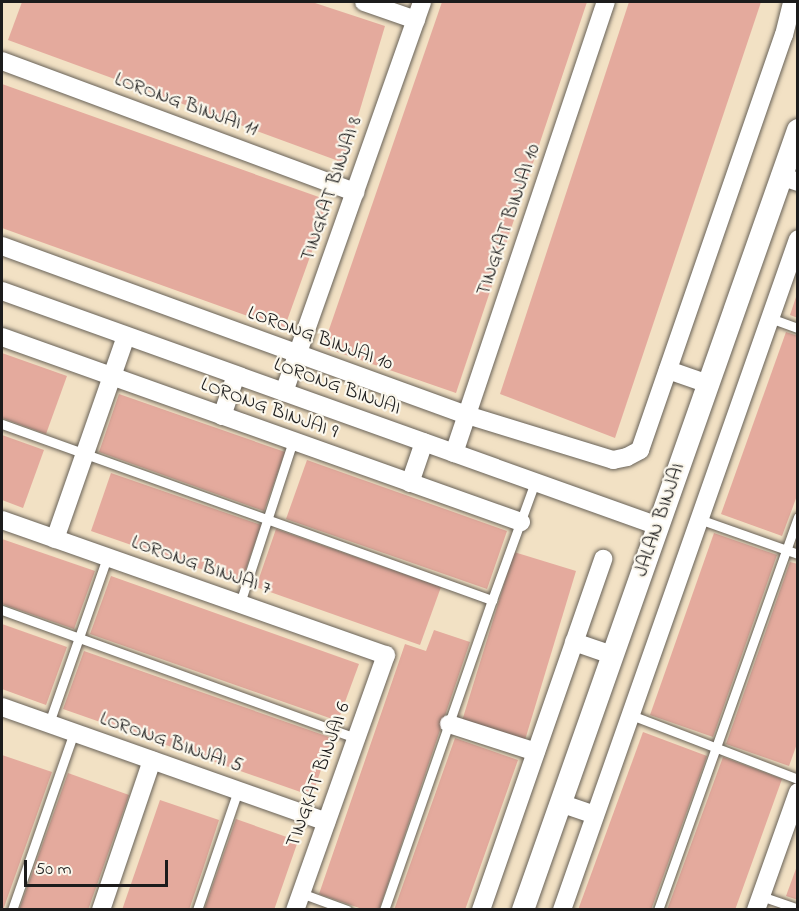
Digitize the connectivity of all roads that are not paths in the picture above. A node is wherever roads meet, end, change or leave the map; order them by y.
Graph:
1 (364, 2) edge
2 (422, 2) edge
3 (606, 2) edge
4 (792, 2) edge
5 (416, 20) junction
6 (2, 61) edge
7 (798, 130) edge
8 (789, 179) edge
9 (355, 192) junction
10 (798, 239) edge
11 (2, 246) edge
12 (2, 291) edge
13 (770, 318) junction
14 (798, 328) edge
15 (126, 336) junction
16 (2, 337) edge
17 (297, 356) junction
18 (668, 370) junction
19 (236, 375) junction
20 (112, 376) junction
21 (708, 384) junction
22 (284, 393) junction
23 (222, 416) junction
24 (467, 416) junction
25 (2, 424) edge
26 (293, 441) junction
27 (424, 442) junction
28 (454, 453) junction
29 (85, 455) junction
30 (534, 482) junction
31 (410, 483) junction
32 (798, 517) edge
33 (267, 519) junction
34 (699, 519) junction
35 (2, 520) edge
36 (521, 522) junction
37 (658, 526) junction
38 (56, 539) junction
39 (786, 550) junction
40 (798, 554) edge
41 (107, 557) junction
42 (603, 559) dead end
43 (492, 600) junction
44 (240, 603) junction
45 (2, 610) edge
46 (79, 637) junction
47 (574, 642) junction
48 (386, 655) joint
49 (612, 655) junction
50 (2, 707) edge
51 (631, 715) junction
52 (49, 723) junction
53 (449, 724) junction
54 (74, 732) junction
55 (356, 738) junction
56 (716, 747) junction
57 (536, 752) junction
58 (152, 760) junction
59 (798, 779) edge
60 (238, 790) junction
61 (560, 803) junction
62 (796, 804) edge
63 (595, 815) junction
64 (326, 822) junction
65 (298, 901) edge
66 (759, 903) edge
67 (12, 909) edge
68 (101, 909) edge
69 (197, 909) edge
70 (347, 909) edge
71 (384, 909) edge
72 (481, 909) edge
73 (523, 909) edge
74 (562, 909) edge
75 (658, 909) edge
76 (798, 909) edge

1 - 5 street
2 - 5 street, TINGKAT BINJAI 8
3 - 24 street, TINGKAT BINJAI 10
4 - 18 street
5 - 9 street, TINGKAT BINJAI 8
6 - 9 street, LORONG BINJAI 11
7 - 8 street, JALAN BINJAI
8 - 21 street, JALAN BINJAI
9 - 17 street, TINGKAT BINJAI 8
10 - 13 street
11 - 17 street, LORONG BINJAI 10
12 - 15 street, LORONG BINJAI
13 - 14 lane
13 - 34 street
15 - 19 street, LORONG BINJAI
15 - 20 street
16 - 20 street, LORONG BINJAI 9
17 - 22 street, TINGKAT BINJAI 8
17 - 24 street, LORONG BINJAI 10
18 - 21 street
18 - 24 street, LORONG BINJAI 10
19 - 22 street, LORONG BINJAI
19 - 23 street
20 - 23 street, LORONG BINJAI 9
20 - 29 street
21 - 37 street, JALAN BINJAI
22 - 27 street, LORONG BINJAI
23 - 26 street, LORONG BINJAI 9
24 - 28 street, TINGKAT BINJAI 10
25 - 29 lane
26 - 31 street, LORONG BINJAI 9
26 - 33 lane
27 - 28 street, LORONG BINJAI
27 - 31 street
28 - 30 street, LORONG BINJAI
29 - 33 lane
29 - 38 street
30 - 36 lane
30 - 37 street, LORONG BINJAI
31 - 36 street, LORONG BINJAI 9
32 - 39 lane
33 - 43 lane
33 - 44 lane
34 - 39 lane
34 - 51 street
35 - 38 street, LORONG BINJAI 7
36 - 43 lane
37 - 49 street, JALAN BINJAI
38 - 41 street, LORONG BINJAI 7
39 - 40 lane
39 - 56 lane
41 - 44 street, LORONG BINJAI 7
41 - 46 lane
42 - 47 street
43 - 53 lane
44 - 48 street, LORONG BINJAI 7
45 - 46 lane
46 - 52 lane
46 - 55 lane
47 - 49 street
47 - 57 street
48 - 55 street, TINGKAT BINJAI 6
49 - 61 street, JALAN BINJAI
50 - 52 street, LORONG BINJAI 5
51 - 56 lane
51 - 63 street
52 - 54 street, LORONG BINJAI 5
53 - 57 street
53 - 71 lane
54 - 58 street, LORONG BINJAI 5
54 - 67 lane
55 - 64 street, TINGKAT BINJAI 6
56 - 59 lane
56 - 75 lane
57 - 72 street
58 - 60 street, LORONG BINJAI 5
58 - 68 street
60 - 64 street, LORONG BINJAI 5
60 - 69 lane
61 - 63 street
61 - 73 street, JALAN BINJAI
62 - 66 street
63 - 74 street
64 - 65 street, TINGKAT BINJAI 6
65 - 70 lane
66 - 76 lane

